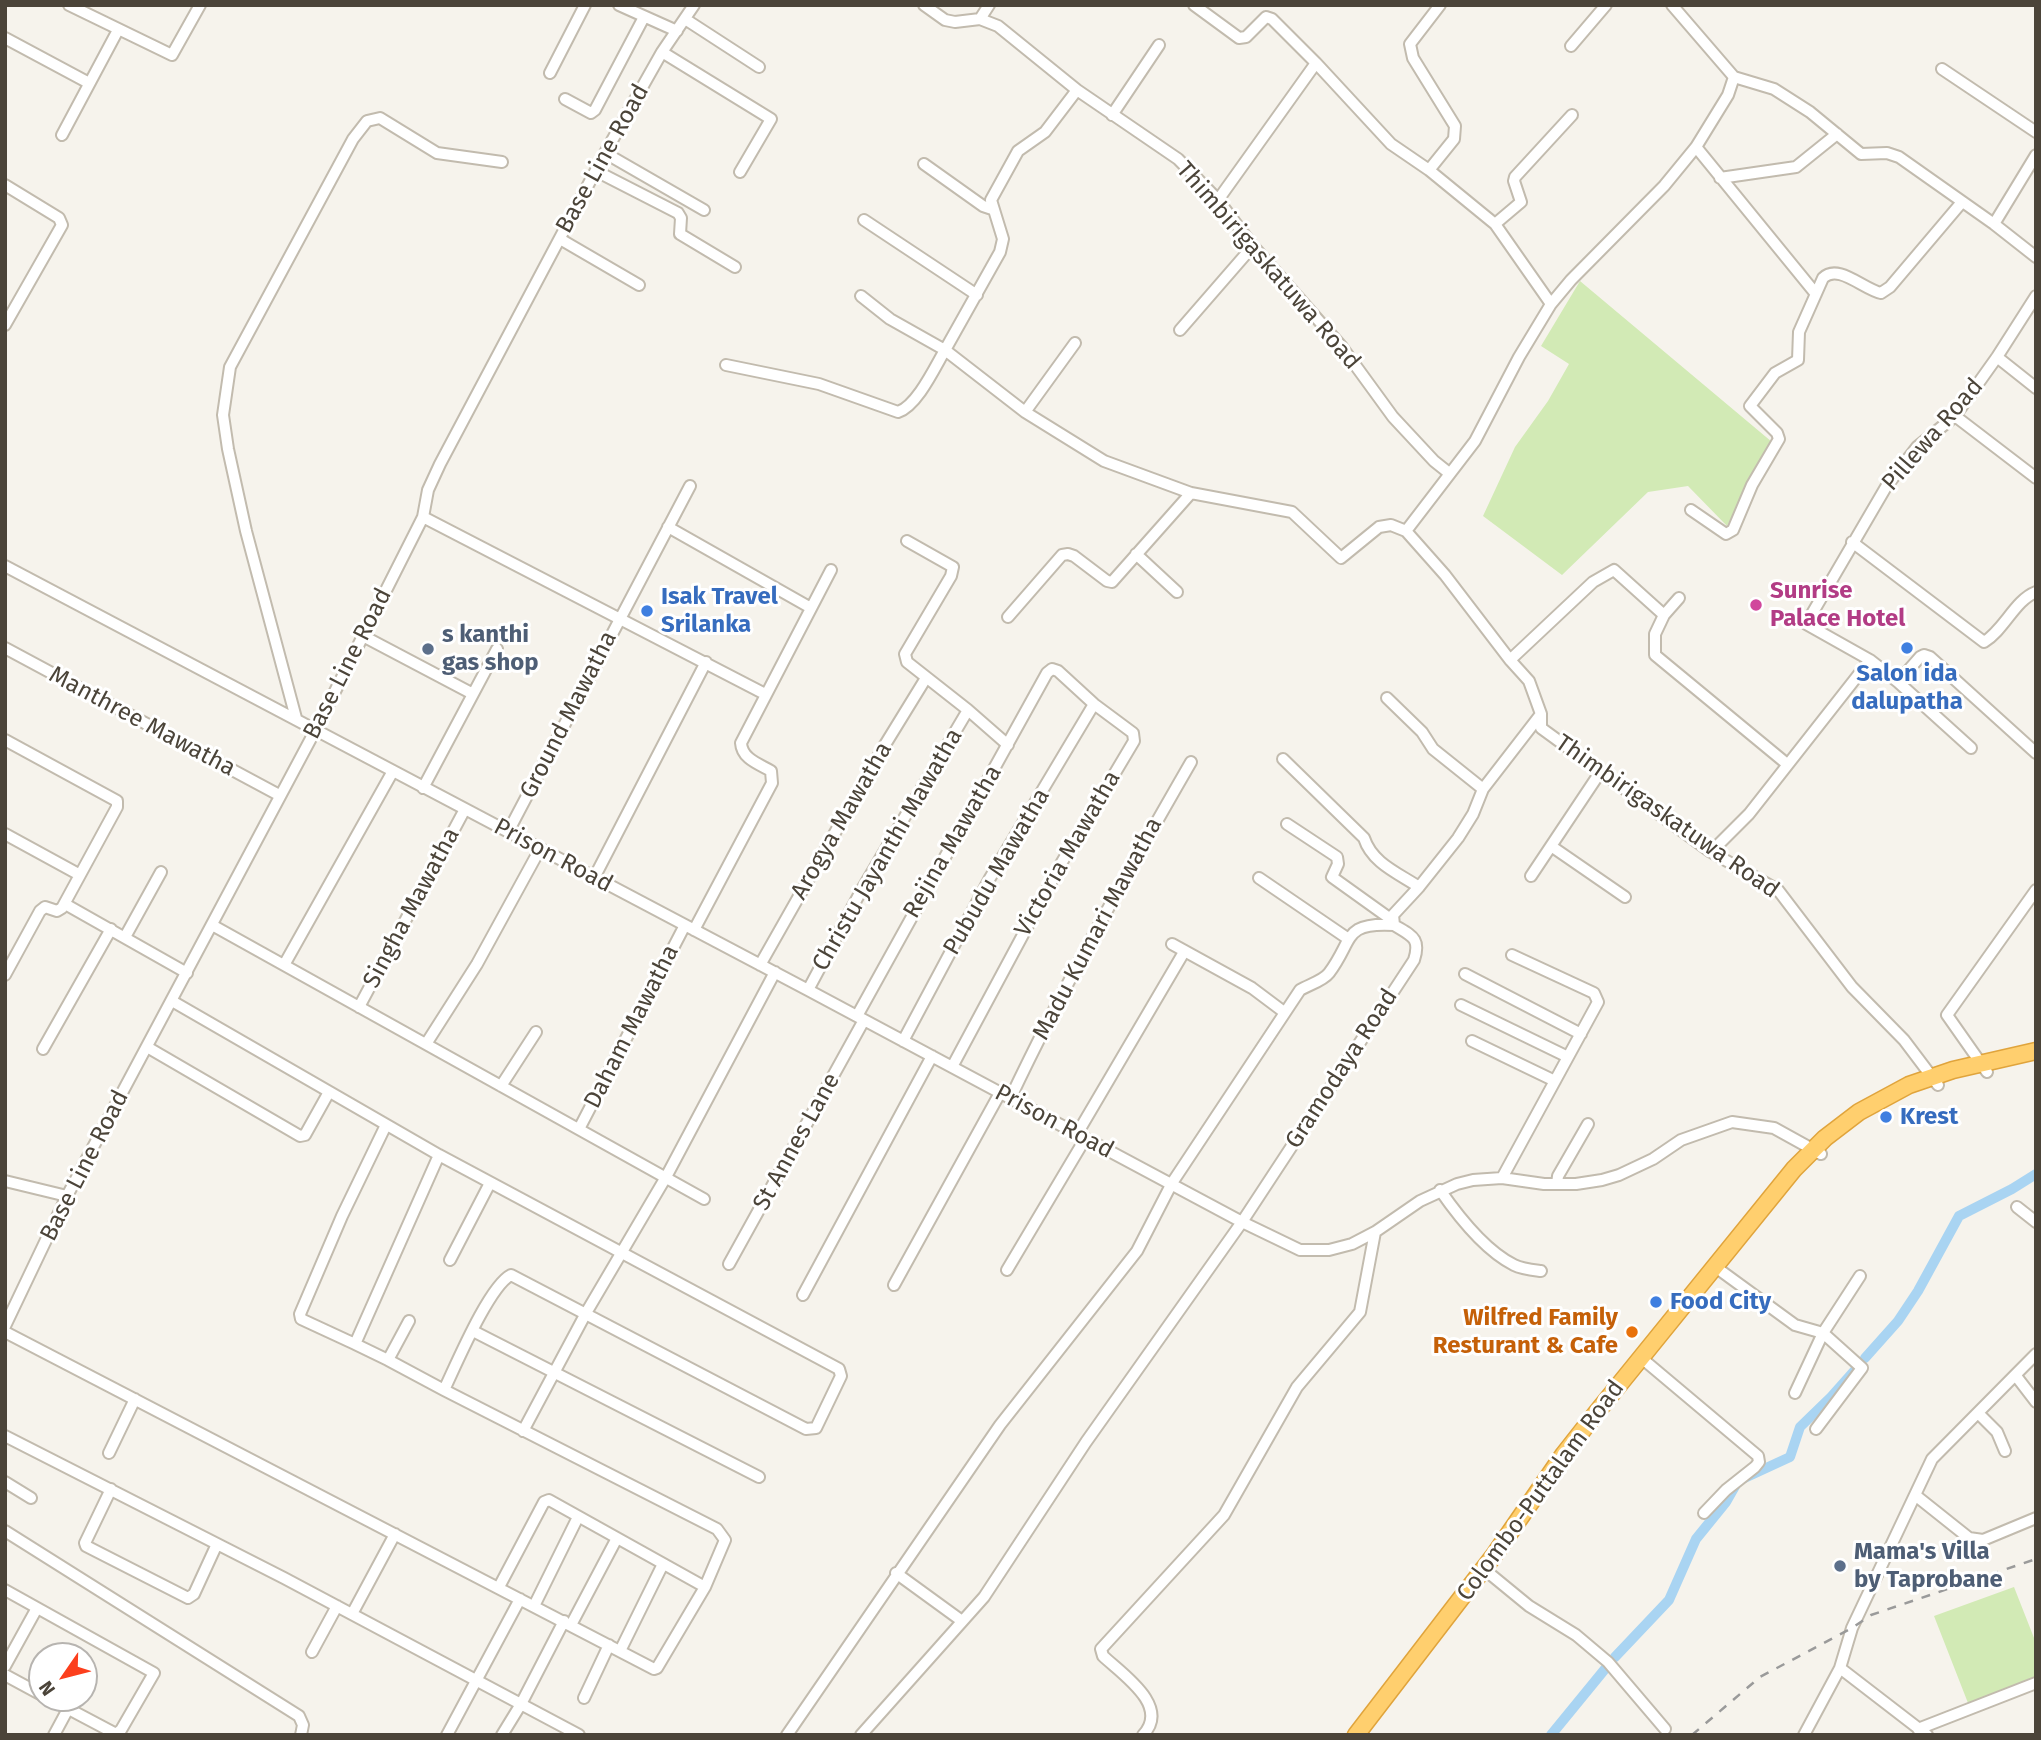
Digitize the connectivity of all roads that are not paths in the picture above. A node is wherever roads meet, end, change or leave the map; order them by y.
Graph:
1 (69, 5) edge
2 (200, 5) edge
3 (585, 5) edge
4 (619, 5) edge
5 (695, 5) edge
6 (925, 5) edge
7 (989, 5) edge
8 (1194, 5) edge
9 (1440, 5) edge
10 (1606, 5) edge
11 (1672, 5) edge
12 (644, 17) junction
13 (685, 19) junction
14 (980, 19) junction
15 (118, 30) junction
16 (677, 31) junction
17 (5, 38) edge
18 (1159, 46) dead end
19 (1571, 47) dead end
20 (662, 52) junction
21 (1316, 63) junction
22 (759, 67) dead end
23 (1942, 69) dead end
24 (550, 73) dead end
25 (1734, 77) junction
26 (89, 83) junction
27 (1077, 90) junction
28 (565, 99) dead end
29 (1112, 115) junction
30 (1572, 115) dead end
31 (2036, 132) edge
32 (1837, 134) junction
33 (62, 135) dead end
34 (1696, 147) junction
35 (605, 153) junction
36 (2036, 155) edge
37 (502, 162) dead end
38 (924, 164) dead end
39 (1429, 170) junction
40 (596, 171) junction
41 (740, 172) dead end
42 (1720, 178) junction
43 (5, 185) edge
44 (1218, 200) junction
45 (1962, 202) junction
46 (992, 209) junction
47 (704, 210) dead end
48 (864, 220) dead end
49 (1494, 224) junction
50 (1994, 224) junction
51 (560, 239) junction
52 (1253, 246) junction
53 (2036, 257) edge
54 (735, 267) dead end
55 (639, 285) dead end
56 (1816, 294) junction
57 (977, 295) junction
58 (861, 296) dead end
59 (2036, 296) edge
60 (1551, 304) junction
61 (5, 325) edge
62 (1180, 330) dead end
63 (1075, 343) dead end
64 (946, 349) junction
65 (1997, 357) junction
66 (726, 365) dead end
67 (2036, 388) edge
68 (1025, 412) junction
69 (1955, 416) junction
70 (1449, 473) junction
71 (2036, 478) edge
72 (690, 486) dead end
73 (1191, 493) junction
74 (1691, 510) dead end
75 (423, 517) junction
76 (668, 527) junction
77 (1406, 531) junction
78 (907, 541) dead end
79 (1852, 542) junction
80 (1136, 554) junction
81 (5, 566) edge
82 (831, 570) dead end
83 (1177, 592) dead end
84 (2036, 592) edge
85 (1679, 598) dead end
86 (811, 608) junction
87 (1664, 615) junction
88 (1009, 617) dead end
89 (618, 619) junction
90 (363, 636) junction
91 (5, 648) edge
92 (497, 649) dead end
93 (1510, 660) junction
94 (1870, 660) junction
95 (706, 663) junction
96 (1052, 669) joint
97 (926, 678) junction
98 (1898, 682) junction
99 (473, 694) junction
100 (765, 694) junction
101 (1387, 698) dead end
102 (1094, 705) junction
103 (968, 710) junction
104 (1541, 714) junction
105 (296, 718) junction
106 (316, 729) junction
107 (5, 740) edge
108 (1008, 746) junction
109 (1970, 748) dead end
110 (2036, 753) edge
111 (1283, 759) dead end
112 (1191, 762) dead end
113 (1787, 764) junction
114 (393, 771) junction
115 (1601, 771) junction
116 (423, 788) junction
117 (1483, 789) junction
118 (279, 795) junction
119 (465, 809) junction
120 (1287, 824) dead end
121 (508, 832) junction
122 (5, 834) edge
123 (1551, 846) junction
124 (540, 849) junction
125 (1711, 852) junction
126 (161, 872) dead end
127 (80, 875) junction
128 (1531, 876) dead end
129 (594, 878) junction
130 (1259, 878) dead end
131 (1419, 887) junction
132 (2036, 890) edge
133 (1625, 897) dead end
134 (65, 904) junction
135 (1393, 922) junction
136 (212, 925) junction
137 (689, 928) junction
138 (111, 929) junction
139 (125, 937) junction
140 (1347, 938) junction
141 (1172, 944) dead end
142 (1184, 951) junction
143 (1512, 955) dead end
144 (284, 965) junction
145 (760, 965) junction
146 (775, 972) junction
147 (187, 973) junction
148 (1465, 974) dead end
149 (5, 975) edge
150 (808, 990) junction
151 (172, 1001) junction
152 (1461, 1006) dead end
153 (359, 1007) junction
154 (1284, 1012) junction
155 (861, 1018) junction
156 (536, 1032) dead end
157 (1581, 1034) junction
158 (903, 1041) junction
159 (1472, 1041) dead end
160 (426, 1044) junction
161 (147, 1047) junction
162 (43, 1049) dead end
163 (2036, 1051) edge
164 (932, 1056) junction
165 (1568, 1057) junction
166 (2036, 1062) edge
167 (952, 1067) junction
168 (1985, 1068) junction
169 (1935, 1080) junction
170 (1555, 1081) junction
171 (501, 1086) junction
172 (328, 1092) junction
173 (1005, 1096) junction
174 (1588, 1124) dead end
175 (386, 1125) junction
176 (579, 1129) junction
177 (1081, 1136) junction
178 (1817, 1152) junction
179 (439, 1155) junction
180 (666, 1177) junction
181 (1502, 1178) junction
182 (5, 1181) edge
183 (490, 1183) junction
184 (1172, 1184) junction
185 (1557, 1184) junction
186 (1440, 1190) junction
187 (67, 1196) junction
188 (704, 1199) dead end
189 (2017, 1207) dead end
190 (1242, 1222) junction
191 (2036, 1222) edge
192 (1375, 1232) junction
193 (622, 1255) junction
194 (450, 1260) dead end
195 (729, 1264) dead end
196 (1007, 1269) dead end
197 (1541, 1271) dead end
198 (1721, 1271) junction
199 (1860, 1276) dead end
200 (894, 1285) dead end
201 (803, 1295) dead end
202 (586, 1313) junction
203 (409, 1321) dead end
204 (5, 1326) edge
205 (472, 1331) junction
206 (5, 1332) edge
207 (1824, 1333) junction
208 (355, 1344) junction
209 (2036, 1353) edge
210 (388, 1360) junction
211 (1644, 1362) junction
212 (555, 1371) junction
213 (2016, 1376) junction
214 (444, 1390) junction
215 (1795, 1393) dead end
216 (135, 1399) junction
217 (2036, 1402) edge
218 (1978, 1413) junction
219 (1816, 1429) dead end
220 (523, 1431) junction
221 (5, 1436) edge
222 (2005, 1451) dead end
223 (109, 1453) dead end
224 (759, 1477) dead end
225 (5, 1482) edge
226 (111, 1489) junction
227 (1915, 1495) junction
228 (31, 1498) dead end
229 (1704, 1513) dead end
230 (578, 1517) junction
231 (2036, 1518) edge
232 (5, 1531) edge
233 (395, 1534) junction
234 (617, 1538) junction
235 (217, 1544) junction
236 (663, 1564) junction
237 (896, 1573) junction
238 (1490, 1574) junction
239 (499, 1587) junction
240 (705, 1587) junction
241 (5, 1590) edge
242 (520, 1599) junction
243 (337, 1606) junction
244 (534, 1606) junction
245 (37, 1608) junction
246 (352, 1614) junction
247 (962, 1621) junction
248 (567, 1623) junction
249 (615, 1648) junction
250 (312, 1653) dead end
251 (5, 1665) edge
252 (1840, 1668) junction
253 (5, 1675) edge
254 (477, 1680) junction
255 (2036, 1683) edge
256 (28, 1687) edge
257 (584, 1698) dead end
258 (521, 1704) junction
259 (66, 1712) edge
260 (74, 1712) edge
261 (559, 1724) junction
262 (1665, 1729) dead end
263 (863, 1732) edge
264 (1922, 1732) edge
265 (54, 1735) edge
266 (301, 1735) edge
267 (447, 1735) edge
268 (502, 1735) edge
269 (552, 1735) edge
270 (579, 1735) edge
271 (787, 1735) edge
272 (879, 1735) edge
273 (1143, 1735) edge
274 (1356, 1735) edge
275 (1367, 1735) edge
276 (1804, 1735) edge

1 - 15 street
2 - 15 street
3 - 24 street
4 - 12 street
5 - 13 street, Base Line Road
6 - 14 street
7 - 14 street
8 - 21 street
9 - 39 street
10 - 19 street
11 - 25 street
12 - 16 street
12 - 28 street
13 - 16 street, Base Line Road
13 - 22 street
14 - 27 street, Thimbirigaskatuwa Road
15 - 26 street
16 - 20 street, Base Line Road
17 - 26 street
18 - 29 street
20 - 35 street, Base Line Road
20 - 41 street
21 - 39 street
21 - 44 street
23 - 31 street
25 - 32 street
25 - 34 street
26 - 33 street
27 - 29 street, Thimbirigaskatuwa Road
27 - 46 street
29 - 44 street, Thimbirigaskatuwa Road
30 - 49 street
32 - 42 street
32 - 45 street
34 - 42 street
34 - 60 street
35 - 40 street, Base Line Road
35 - 47 street
36 - 50 street
37 - 105 street
38 - 46 street
39 - 49 street
40 - 51 street, Base Line Road
40 - 54 street
42 - 56 street
43 - 61 street
44 - 52 street, Thimbirigaskatuwa Road
45 - 50 street
45 - 56 street
46 - 57 street
48 - 57 street
49 - 60 street
50 - 53 street
51 - 55 street
51 - 75 street, Base Line Road
52 - 62 street
52 - 70 street, Thimbirigaskatuwa Road
56 - 74 street
57 - 64 street
58 - 64 street
59 - 65 street, Pillewa Road
60 - 70 street
63 - 68 street
64 - 66 street
64 - 68 street
65 - 67 street
65 - 69 street, Pillewa Road
68 - 73 street
69 - 71 street
69 - 79 street, Pillewa Road
70 - 77 street
72 - 76 street, Ground Mawatha
73 - 77 street
73 - 80 street
75 - 89 street
75 - 90 street, Base Line Road
76 - 86 street
76 - 89 street, Ground Mawatha
77 - 93 street, Thimbirigaskatuwa Road
78 - 97 street
79 - 84 street
79 - 94 street, Pillewa Road
80 - 83 street
80 - 88 street
81 - 105 street, Prison Road
82 - 86 street
85 - 87 street
86 - 100 street
87 - 93 street
87 - 113 street
89 - 95 street
89 - 121 street, Ground Mawatha
90 - 99 street
90 - 106 street, Base Line Road
91 - 118 street, Manthree Mawatha
92 - 99 street
93 - 104 street, Thimbirigaskatuwa Road
94 - 98 street
94 - 113 street
95 - 100 street
95 - 129 street
96 - 102 street, Victoria Mawatha
96 - 108 street, Rejina Mawatha
97 - 103 street
97 - 145 street, Arogya Mawatha
98 - 109 street
98 - 110 street
99 - 116 street
100 - 137 street, Daham Mawatha
101 - 117 street
102 - 158 street, Pubudu Mawatha
102 - 167 street, Victoria Mawatha
103 - 108 street
103 - 150 street, Christu Jayanthi Mawatha
104 - 115 street, Thimbirigaskatuwa Road
104 - 117 street
105 - 106 street, Prison Road
106 - 114 street, Prison Road
106 - 118 street, Base Line Road
107 - 127 street
108 - 155 street, Rejina Mawatha
111 - 131 street
112 - 173 street, Madu Kumari Mawatha
113 - 125 street
114 - 116 street, Prison Road
114 - 144 street
115 - 123 street
115 - 125 street, Thimbirigaskatuwa Road
116 - 119 street, Prison Road
117 - 131 street
118 - 136 street, Base Line Road
119 - 121 street, Prison Road
119 - 153 street, Singha Mawatha
120 - 135 street, Gramodaya Road
121 - 124 street, Prison Road
122 - 127 street
123 - 128 street
123 - 133 street
124 - 129 street, Prison Road
124 - 160 street
125 - 169 street, Thimbirigaskatuwa Road
126 - 139 street
127 - 134 street
129 - 137 street, Prison Road
130 - 140 street
131 - 135 street
132 - 168 street
134 - 138 street
134 - 149 street
135 - 140 street
135 - 190 street, Gramodaya Road
136 - 144 street
136 - 147 street, Base Line Road
137 - 145 street, Prison Road
137 - 176 street, Daham Mawatha
138 - 139 street
138 - 162 street
139 - 147 street
140 - 154 street
141 - 142 street
142 - 154 street
142 - 177 street
143 - 157 street
144 - 153 street
145 - 146 street, Prison Road
146 - 150 street, Prison Road
146 - 180 street
147 - 151 street, Base Line Road
148 - 157 street
150 - 155 street, Prison Road
151 - 161 street, Base Line Road
151 - 172 street
152 - 165 street
153 - 160 street
154 - 184 street
155 - 158 street, Prison Road
155 - 195 street, St Annes Lane
156 - 171 street
157 - 165 street
158 - 164 street, Prison Road
159 - 170 street
160 - 171 street
161 - 172 street
161 - 187 street, Base Line Road
163 - 168 highway, Colombo-Puttalam Road
164 - 167 street, Prison Road
164 - 201 street
165 - 170 street
166 - 168 highway, Colombo-Puttalam Road
167 - 173 street, Prison Road
168 - 169 highway, Colombo-Puttalam Road
169 - 178 highway, Colombo-Puttalam Road
170 - 181 street
171 - 176 street
172 - 175 street
173 - 177 street, Prison Road
173 - 200 street, Madu Kumari Mawatha
174 - 185 street
175 - 179 street
175 - 208 street
176 - 180 street
177 - 184 street, Prison Road
177 - 196 street
178 - 185 street, Prison Road
178 - 198 highway, Colombo-Puttalam Road
178 - 274 highway, Colombo-Puttalam Road
179 - 183 street
179 - 208 street
180 - 188 street
180 - 193 street
181 - 185 street, Prison Road
181 - 186 street, Prison Road
182 - 187 street
183 - 193 street
183 - 194 street
184 - 190 street, Prison Road
184 - 237 street
186 - 192 street, Prison Road
186 - 197 street
187 - 204 street, Base Line Road
189 - 191 street
190 - 192 street, Prison Road
190 - 247 street
192 - 273 street
193 - 202 street
193 - 202 street
198 - 207 street
198 - 211 highway, Colombo-Puttalam Road
199 - 207 street
202 - 205 street
202 - 212 street
203 - 210 street
205 - 212 street
205 - 214 street
206 - 216 street
207 - 215 street
207 - 219 street
208 - 210 street
209 - 213 street
210 - 214 street
211 - 229 street
211 - 238 highway, Colombo-Puttalam Road
212 - 220 street
212 - 224 street
213 - 217 street
213 - 218 street
214 - 220 street
216 - 223 street
216 - 233 street
218 - 222 street
218 - 227 street
220 - 240 street
221 - 226 street
225 - 228 street
226 - 235 street
226 - 235 street
227 - 231 street
227 - 252 street
230 - 234 street
230 - 239 street
230 - 244 street
232 - 266 street
233 - 239 street
233 - 246 street
234 - 236 street
234 - 248 street
235 - 243 street
236 - 240 street
236 - 249 street
237 - 247 street
237 - 271 street
238 - 262 street
238 - 275 highway, Colombo-Puttalam Road
239 - 242 street
240 - 249 street
241 - 245 street
242 - 244 street
242 - 254 street
243 - 246 street
243 - 250 street
244 - 248 street
245 - 251 street
245 - 260 street
246 - 254 street
247 - 263 street
248 - 249 street
248 - 258 street
249 - 257 street
252 - 264 street
252 - 276 street
253 - 256 street
254 - 258 street
254 - 267 street
255 - 264 street
258 - 261 street
258 - 268 street
259 - 265 street
261 - 269 street
261 - 270 street
263 - 272 street

